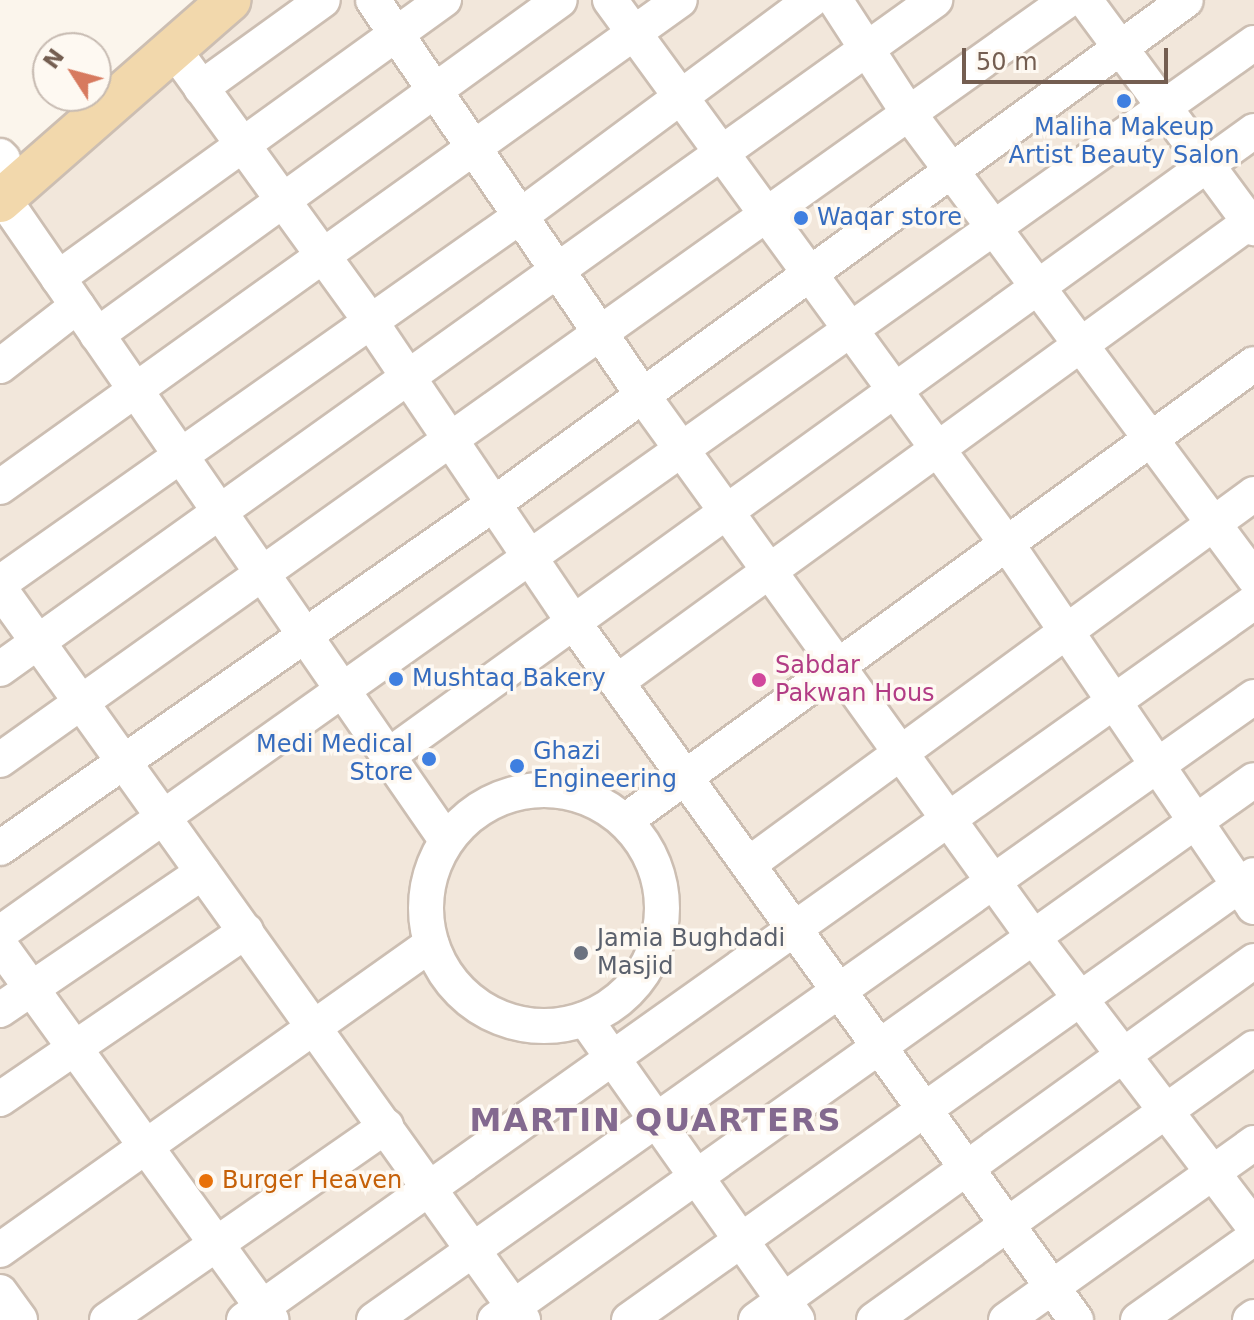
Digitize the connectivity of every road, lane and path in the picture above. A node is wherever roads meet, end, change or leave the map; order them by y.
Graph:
1 (183, 0) edge
2 (230, 0) edge
3 (323, 0) edge
4 (373, 0) edge
5 (444, 0) edge
6 (560, 0) edge
7 (610, 0) edge
8 (680, 0) edge
9 (811, 0) edge
10 (835, 0) edge
11 (935, 0) edge
12 (1068, 0) edge
13 (1085, 0) edge
14 (1186, 0) edge
15 (399, 32) junction
16 (634, 32) junction
17 (1254, 43) edge
18 (1119, 46) junction
19 (172, 47) junction
20 (868, 49) junction
21 (112, 64) edge
22 (437, 87) junction
23 (201, 88) junction
24 (679, 98) junction
25 (1167, 103) junction
26 (907, 111) junction
27 (61, 112) edge
28 (1254, 131) edge
29 (239, 146) junction
30 (472, 146) junction
31 (719, 153) junction
32 (1211, 162) junction
33 (950, 168) junction
34 (1, 175) edge
35 (281, 206) junction
36 (762, 215) junction
37 (519, 217) junction
38 (1253, 223) edge
39 (994, 225) junction
40 (324, 257) junction
41 (556, 272) junction
42 (806, 272) junction
43 (58, 278) junction
44 (1040, 284) junction
45 (77, 306) junction
46 (369, 319) junction
47 (851, 330) junction
48 (605, 334) junction
49 (97, 335) junction
50 (1081, 343) junction
51 (1254, 364) edge
52 (0, 366) edge
53 (411, 380) junction
54 (896, 389) junction
55 (137, 393) junction
56 (643, 396) junction
57 (1152, 438) junction
58 (451, 443) junction
59 (937, 447) junction
60 (686, 450) junction
61 (181, 456) junction
62 (0, 487) edge
63 (1254, 494) edge
64 (492, 505) junction
65 (726, 511) junction
66 (221, 515) junction
67 (1212, 523) junction
68 (1007, 544) junction
69 (530, 560) junction
70 (771, 567) junction
71 (265, 578) junction
72 (1254, 578) edge
73 (0, 583) edge
74 (0, 589) edge
75 (1254, 602) edge
76 (574, 623) junction
77 (1067, 631) junction
78 (305, 636) junction
79 (39, 642) junction
80 (841, 664) junction
81 (0, 669) edge
82 (618, 681) junction
83 (343, 691) junction
84 (1254, 697) edge
85 (1112, 702) junction
86 (80, 704) junction
87 (906, 754) junction
88 (388, 756) junction
89 (0, 760) edge
90 (123, 762) junction
91 (1155, 766) junction
92 (686, 777) junction
93 (1254, 780) edge
94 (167, 815) junction
95 (948, 819) junction
96 (1195, 820) junction
97 (625, 821) junction
98 (446, 840) junction
99 (0, 848) edge
100 (749, 864) junction
101 (203, 872) junction
102 (996, 881) junction
103 (1248, 890) edge
104 (794, 927) junction
105 (246, 931) junction
106 (0, 933) edge
107 (1034, 938) junction
108 (431, 944) junction
109 (0, 945) edge
110 (1254, 961) edge
111 (31, 987) junction
112 (838, 989) junction
113 (1083, 1000) junction
114 (0, 1010) edge
115 (585, 1019) junction
116 (316, 1026) junction
117 (879, 1045) junction
118 (75, 1048) junction
119 (1254, 1048) edge
120 (1123, 1050) junction
121 (613, 1059) junction
122 (0, 1099) edge
123 (1166, 1107) junction
124 (926, 1110) junction
125 (656, 1120) junction
126 (386, 1126) junction
127 (1254, 1143) edge
128 (146, 1147) junction
129 (964, 1164) junction
130 (1215, 1171) junction
131 (696, 1177) junction
132 (430, 1188) junction
133 (1007, 1223) junction
134 (1254, 1227) edge
135 (1254, 1238) edge
136 (741, 1240) junction
137 (216, 1244) junction
138 (0, 1250) edge
139 (472, 1251) junction
140 (1052, 1287) junction
141 (0, 1292) edge
142 (790, 1310) edge
143 (259, 1316) edge
144 (511, 1316) edge
145 (20, 1320) edge
146 (107, 1320) edge
147 (374, 1320) edge
148 (629, 1320) edge
149 (756, 1320) edge
150 (874, 1320) edge
151 (1006, 1320) edge
152 (1076, 1320) edge
153 (1138, 1320) edge

1 - 21 main road
2 - 19 main road
3 - 23 street
4 - 15 street
5 - 15 street
6 - 22 street
7 - 16 street
8 - 16 street
9 - 24 street
10 - 20 street
11 - 20 street
12 - 26 street
13 - 18 street
14 - 18 street
15 - 22 street
15 - 29 street
16 - 24 street
16 - 30 street
17 - 25 street
18 - 25 street
18 - 33 street
19 - 23 street
19 - 34 main road
20 - 26 street
20 - 31 street
22 - 30 street
22 - 35 street
23 - 29 street
24 - 31 street
24 - 37 street
25 - 32 street
25 - 39 street
26 - 33 street
26 - 36 street
27 - 34 main road
28 - 32 street
29 - 35 street
29 - 43 street
30 - 37 street
30 - 40 street
31 - 36 street
31 - 41 street
32 - 38 street
32 - 44 street
33 - 39 street
33 - 42 street
34 - 43 street
35 - 40 street
35 - 49 street
36 - 42 street
36 - 48 street
37 - 41 street
37 - 46 street
38 - 50 street
39 - 44 street
39 - 47 street
40 - 46 street
40 - 55 street
41 - 48 street
41 - 53 street
42 - 47 street
42 - 56 street
43 - 45 street
44 - 50 street
44 - 54 street
45 - 49 street
45 - 52 street
46 - 53 street
46 - 61 street
47 - 54 street
47 - 60 street
48 - 56 street
48 - 58 street
49 - 55 street
50 - 57 street
50 - 59 street
51 - 57 street
53 - 58 street
53 - 66 street
54 - 59 street
54 - 65 street
55 - 61 street
55 - 62 street
56 - 60 street
56 - 64 street
57 - 67 street
57 - 68 street
58 - 64 street
58 - 71 street
59 - 68 street
59 - 70 street
60 - 65 street
60 - 69 street
61 - 66 street
61 - 73 street
63 - 67 street
64 - 69 street
64 - 78 street
65 - 70 street
65 - 76 street
66 - 71 street
66 - 79 street
67 - 72 street
67 - 77 street
68 - 77 street
68 - 80 street
69 - 76 street
69 - 83 street
70 - 80 street
70 - 82 street
71 - 78 street
71 - 86 street
74 - 79 street
75 - 85 street
76 - 82 street
76 - 88 street
77 - 85 street
77 - 87 street
78 - 83 street
78 - 90 street
79 - 81 street
79 - 86 street
80 - 87 street
80 - 92 street
82 - 92 street
83 - 88 street
83 - 94 street
84 - 91 street
85 - 91 street
85 - 95 street
86 - 89 street
86 - 90 street
87 - 95 street
87 - 100 street
88 - 98 street
90 - 94 street
90 - 99 street
91 - 96 street
91 - 102 street
92 - 97 street
92 - 100 street
93 - 96 street
94 - 101 street
94 - 106 street
95 - 102 street
95 - 104 street
96 - 103 street
96 - 107 street
97 - 98 street
97 - 115 street
98 - 108 street
100 - 104 street
101 - 105 street
101 - 111 street
102 - 107 street
102 - 112 street
103 - 113 street
104 - 112 street
104 - 121 street
105 - 116 street
105 - 118 street
107 - 113 street
107 - 117 street
108 - 115 street
108 - 116 street
109 - 111 street
110 - 120 street
111 - 114 street
111 - 118 street
112 - 117 street
112 - 125 street
113 - 120 street
113 - 124 street
115 - 121 street
116 - 126 street
116 - 128 street
117 - 124 street
117 - 131 street
118 - 122 street
118 - 128 street
119 - 123 street
120 - 123 street
120 - 129 street
121 - 125 street
121 - 132 street
123 - 130 street
123 - 133 street
124 - 129 street
124 - 136 street
125 - 131 street
125 - 139 street
126 - 132 street
126 - 137 street
127 - 130 street
128 - 137 street
128 - 138 street
129 - 133 street
129 - 142 street
130 - 134 street
130 - 140 street
131 - 136 street
131 - 144 street
132 - 139 street
132 - 143 street
133 - 140 street
133 - 150 street
135 - 153 street
136 - 142 street
136 - 148 street
137 - 143 street
137 - 146 street
139 - 144 street
139 - 147 street
140 - 151 street
140 - 152 street
141 - 145 street
142 - 149 street

